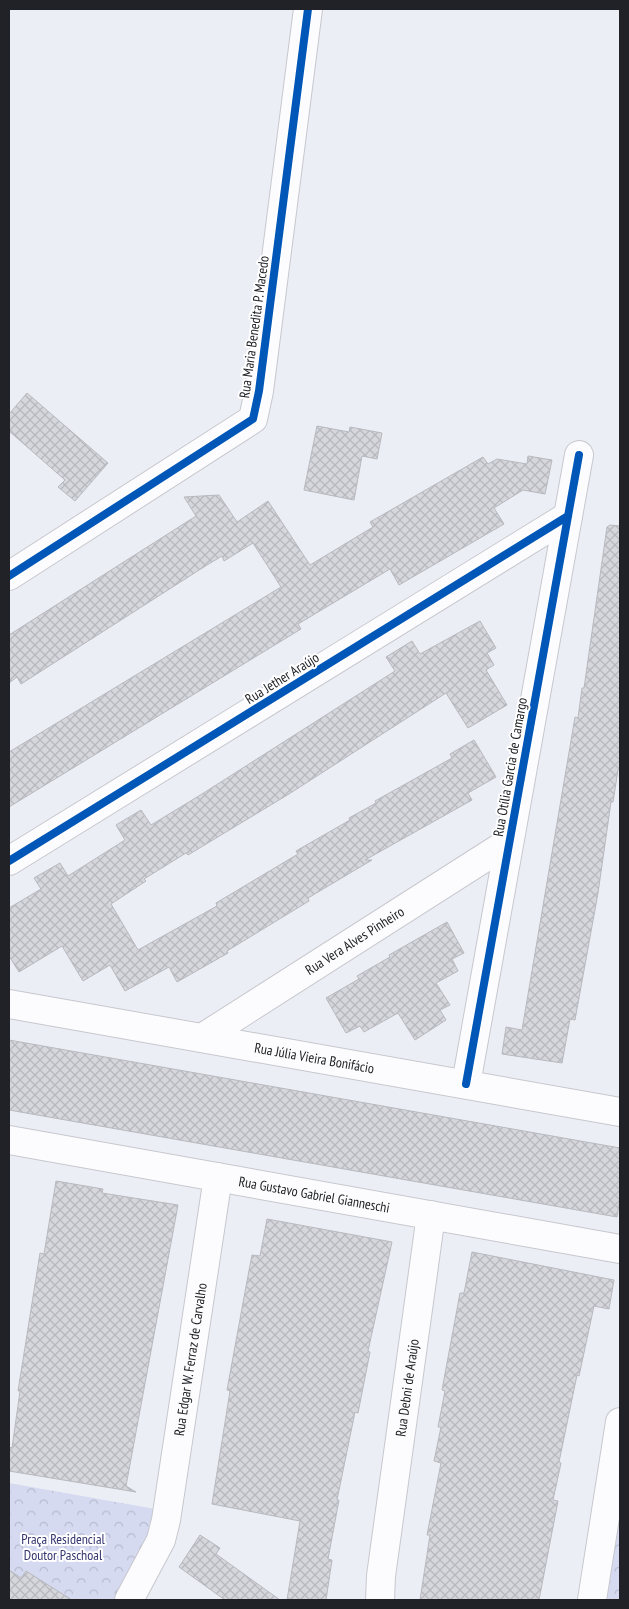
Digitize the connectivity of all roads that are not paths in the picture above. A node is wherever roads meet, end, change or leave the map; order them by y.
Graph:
1 (308, 9) edge
2 (579, 455) dead end
3 (568, 516) junction
4 (9, 576) edge
5 (509, 842) junction
6 (9, 861) edge
7 (9, 1004) edge
8 (202, 1038) junction
9 (466, 1084) junction
10 (620, 1112) edge
11 (10, 1146) edge
12 (218, 1177) junction
13 (431, 1215) junction
14 (620, 1249) edge
15 (620, 1422) edge
16 (139, 1597) edge
17 (380, 1600) edge
18 (593, 1600) edge

1 - 4 street, Rua Maria Benedita P. Macedo
2 - 3 street, Rua Otília Garcia de Camargo
3 - 5 street, Rua Otília Garcia de Camargo
3 - 6 street, Rua Jether Araújo
5 - 8 street, Rua Vera Alves Pinheiro
5 - 9 street, Rua Otília Garcia de Camargo
7 - 8 street, Rua Júlia Vieira Bonifácio
8 - 9 street, Rua Júlia Vieira Bonifácio
9 - 10 street, Rua Júlia Vieira Bonifácio
11 - 12 street, Rua Gustavo Gabriel Gianneschi
12 - 13 street, Rua Gustavo Gabriel Gianneschi
12 - 16 street, Rua Edgar W. Ferraz de Carvalho
13 - 14 street, Rua Gustavo Gabriel Gianneschi
13 - 17 street, Rua Debni de Araújo
15 - 18 street

